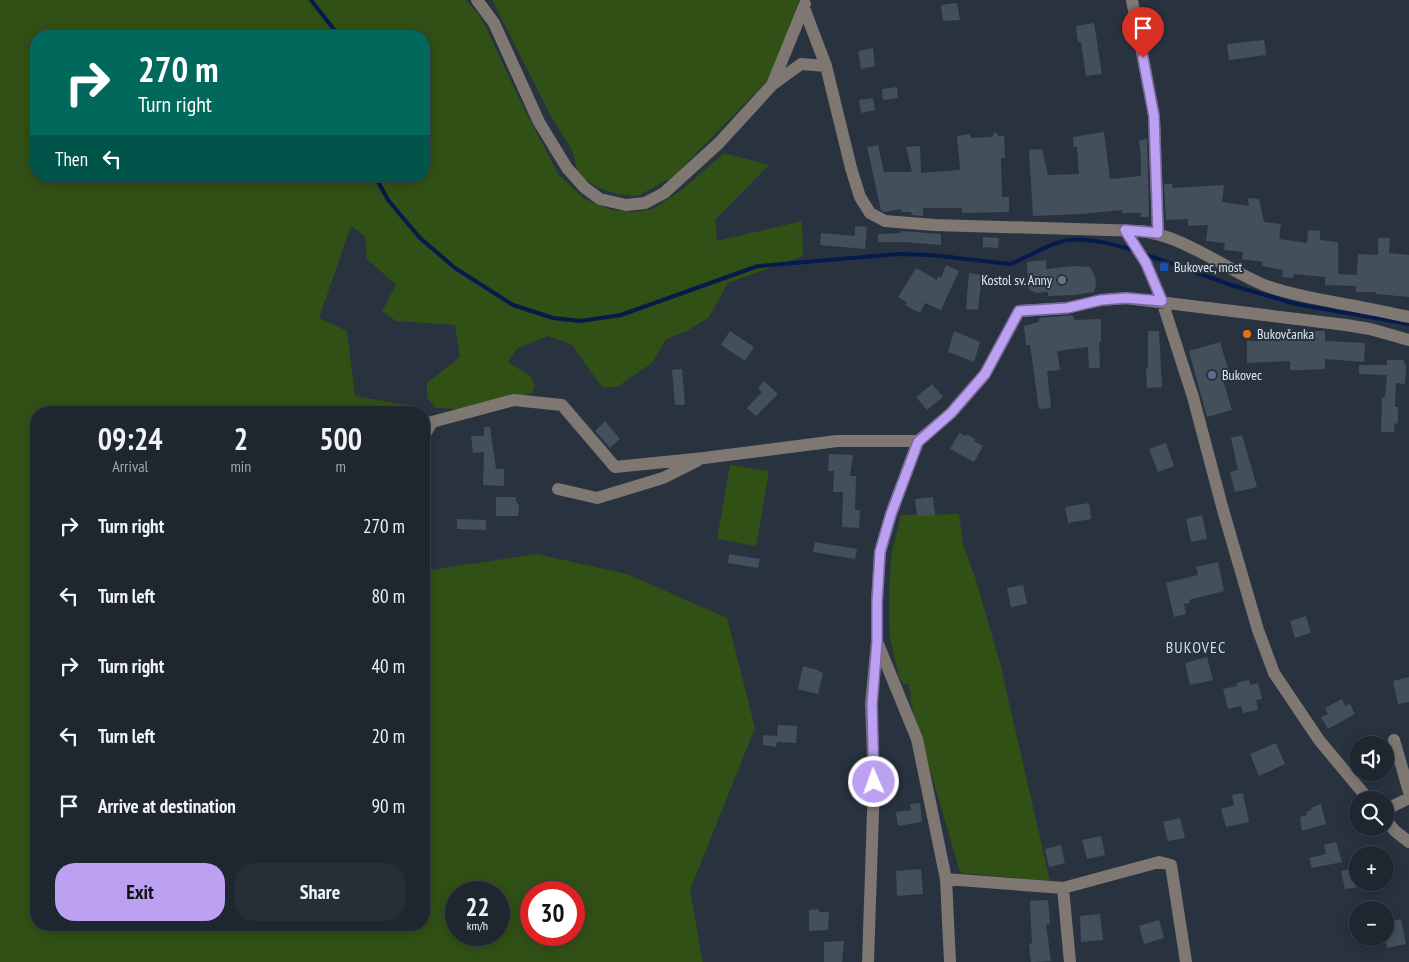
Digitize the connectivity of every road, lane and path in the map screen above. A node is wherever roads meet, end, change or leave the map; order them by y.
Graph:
1 (477, 0) edge
2 (1132, 0) edge
3 (805, 4) edge
4 (826, 66) junction
5 (772, 85) junction
6 (1125, 230) junction
7 (1158, 233) junction
8 (1162, 301) junction
9 (1409, 317) edge
10 (1371, 319) junction
11 (1409, 340) edge
12 (430, 426) edge
13 (918, 442) junction
14 (704, 458) junction
15 (558, 489) dead end
16 (877, 642) junction
17 (1394, 740) dead end
18 (1362, 791) edge
19 (1409, 792) edge
20 (1409, 798) edge
21 (1394, 806) edge
22 (1394, 829) edge
23 (1409, 842) edge
24 (946, 879) junction
25 (1063, 888) junction
26 (868, 962) edge
27 (950, 962) edge
28 (1070, 962) edge
29 (1186, 962) edge

1 - 5 street
2 - 7 street
3 - 4 street
3 - 5 street
4 - 5 street
4 - 6 street
6 - 7 street
6 - 8 street
7 - 10 street
8 - 10 street
8 - 13 street
8 - 18 street
9 - 10 street
10 - 11 street
12 - 14 street
13 - 14 street
13 - 16 street
14 - 15 street
16 - 24 street
16 - 26 street
17 - 19 street
20 - 21 street
22 - 23 street
24 - 25 street
24 - 27 street
25 - 28 street
25 - 29 street

